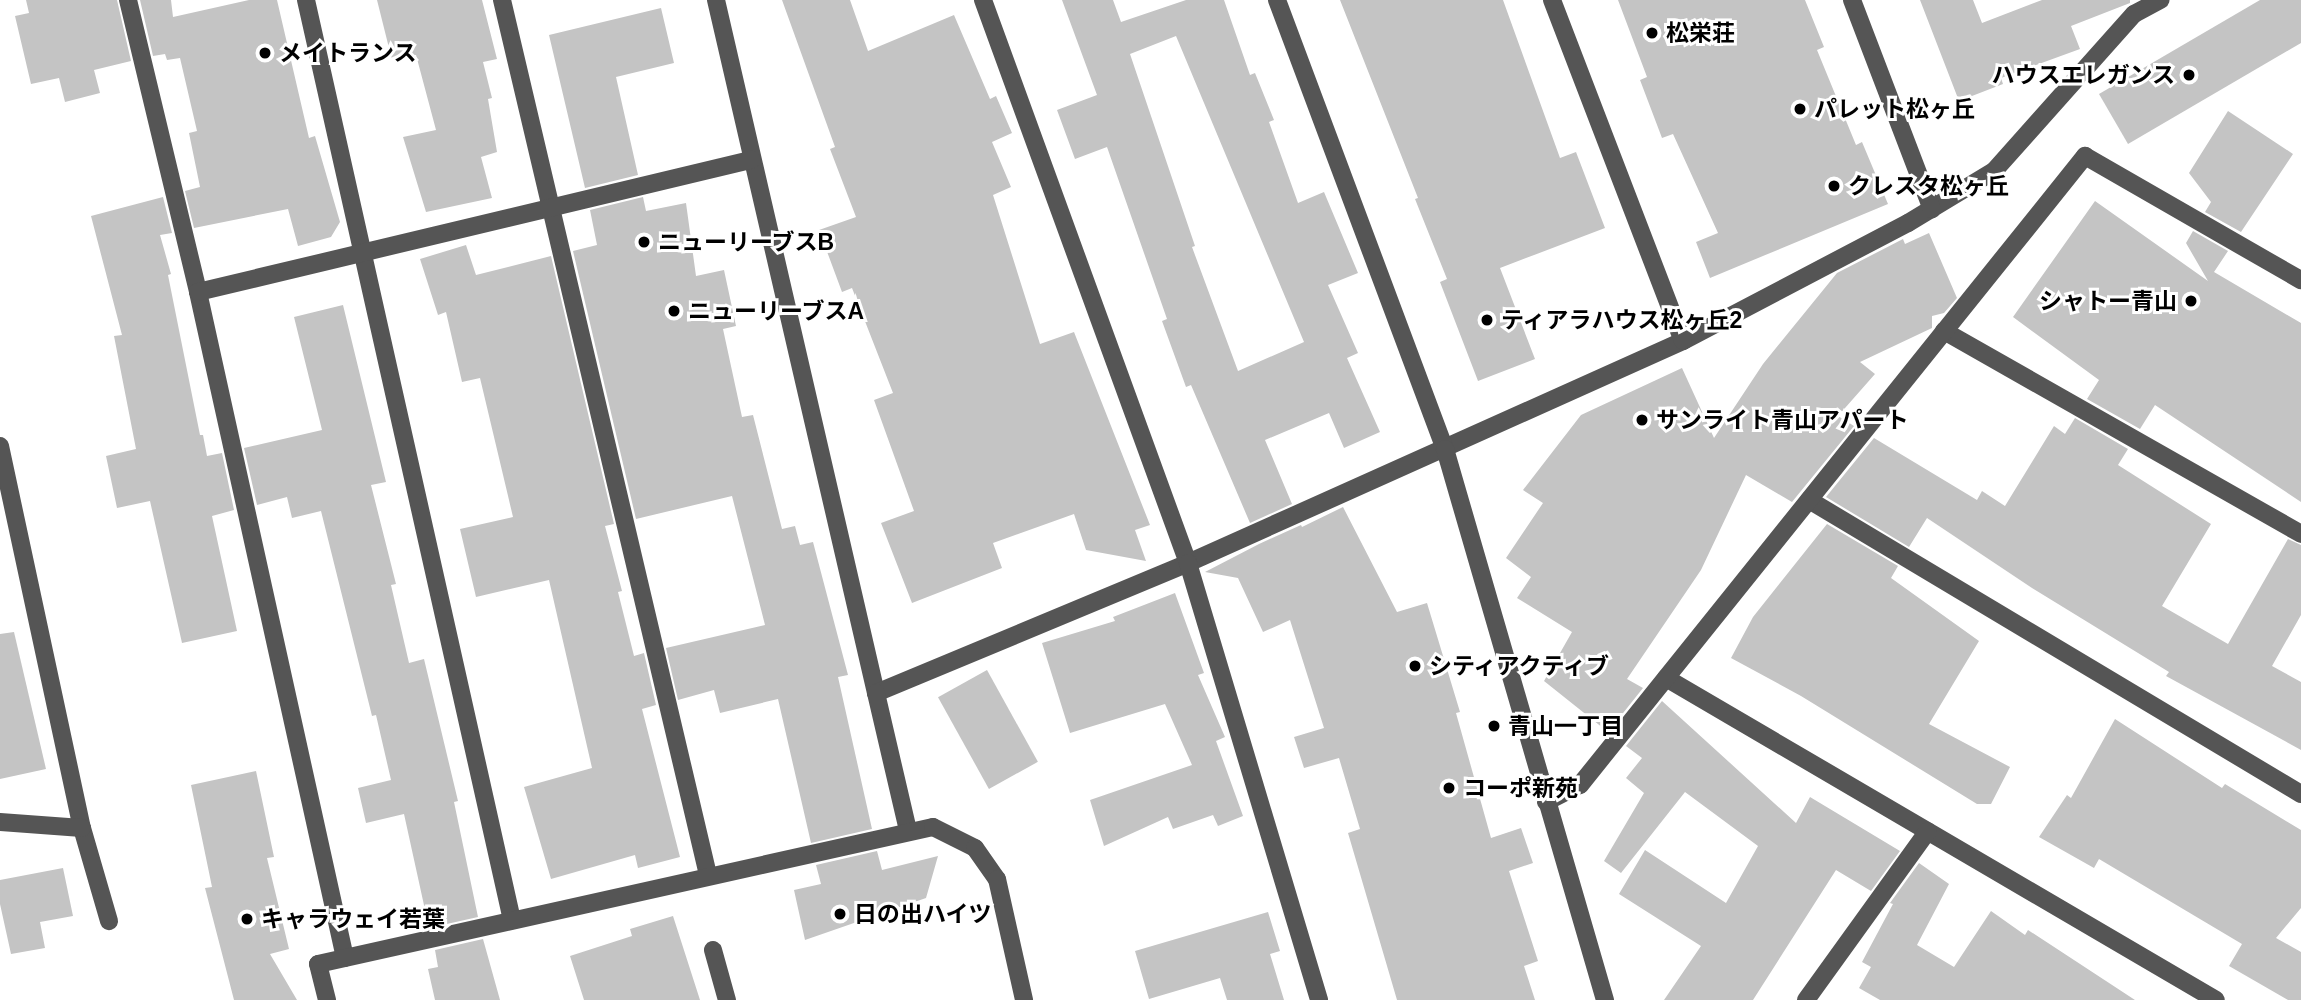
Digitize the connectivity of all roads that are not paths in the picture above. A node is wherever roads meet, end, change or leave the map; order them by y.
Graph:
1 (128, 0) edge
2 (306, 0) edge
3 (502, 0) edge
4 (716, 0) edge
5 (983, 0) edge
6 (1277, 0) edge
7 (1552, 0) edge
8 (1852, 0) edge
9 (2160, 0) edge
10 (2131, 7) edge
11 (751, 160) junction
12 (549, 208) junction
13 (1932, 209) junction
14 (364, 250) junction
15 (2301, 280) edge
16 (198, 292) junction
17 (1944, 331) junction
18 (1683, 341) junction
19 (0, 446) edge
20 (1445, 449) junction
21 (1809, 500) junction
22 (2301, 534) edge
23 (1188, 563) junction
24 (1666, 678) junction
25 (876, 693) junction
26 (2301, 794) edge
27 (1546, 802) junction
28 (0, 822) edge
29 (82, 828) junction
30 (908, 830) junction
31 (1928, 831) junction
32 (708, 875) junction
33 (512, 920) junction
34 (109, 921) dead end
35 (713, 950) dead end
36 (345, 958) junction
37 (327, 1000) edge
38 (727, 1000) edge
39 (1024, 1000) edge
40 (1318, 1000) edge
41 (1605, 1000) edge
42 (1806, 1000) edge
43 (2216, 1000) edge

1 - 16 street
2 - 14 street
3 - 12 street
4 - 11 street
5 - 23 street
6 - 20 street
7 - 18 street
8 - 13 street
9 - 10 street
10 - 13 street
11 - 12 street
11 - 25 street
12 - 14 street
12 - 32 street
13 - 18 street
14 - 16 street
14 - 33 street
15 - 17 street
16 - 36 street
17 - 21 street
17 - 22 street
18 - 20 street
19 - 29 street
20 - 23 street
20 - 27 street
21 - 24 street
21 - 26 street
23 - 25 street
23 - 40 street
24 - 27 street
24 - 31 street
25 - 30 street
27 - 41 street
28 - 29 street
29 - 34 street
30 - 32 street
30 - 39 street
31 - 42 street
31 - 43 street
32 - 33 street
33 - 36 street
35 - 38 street
36 - 37 street

